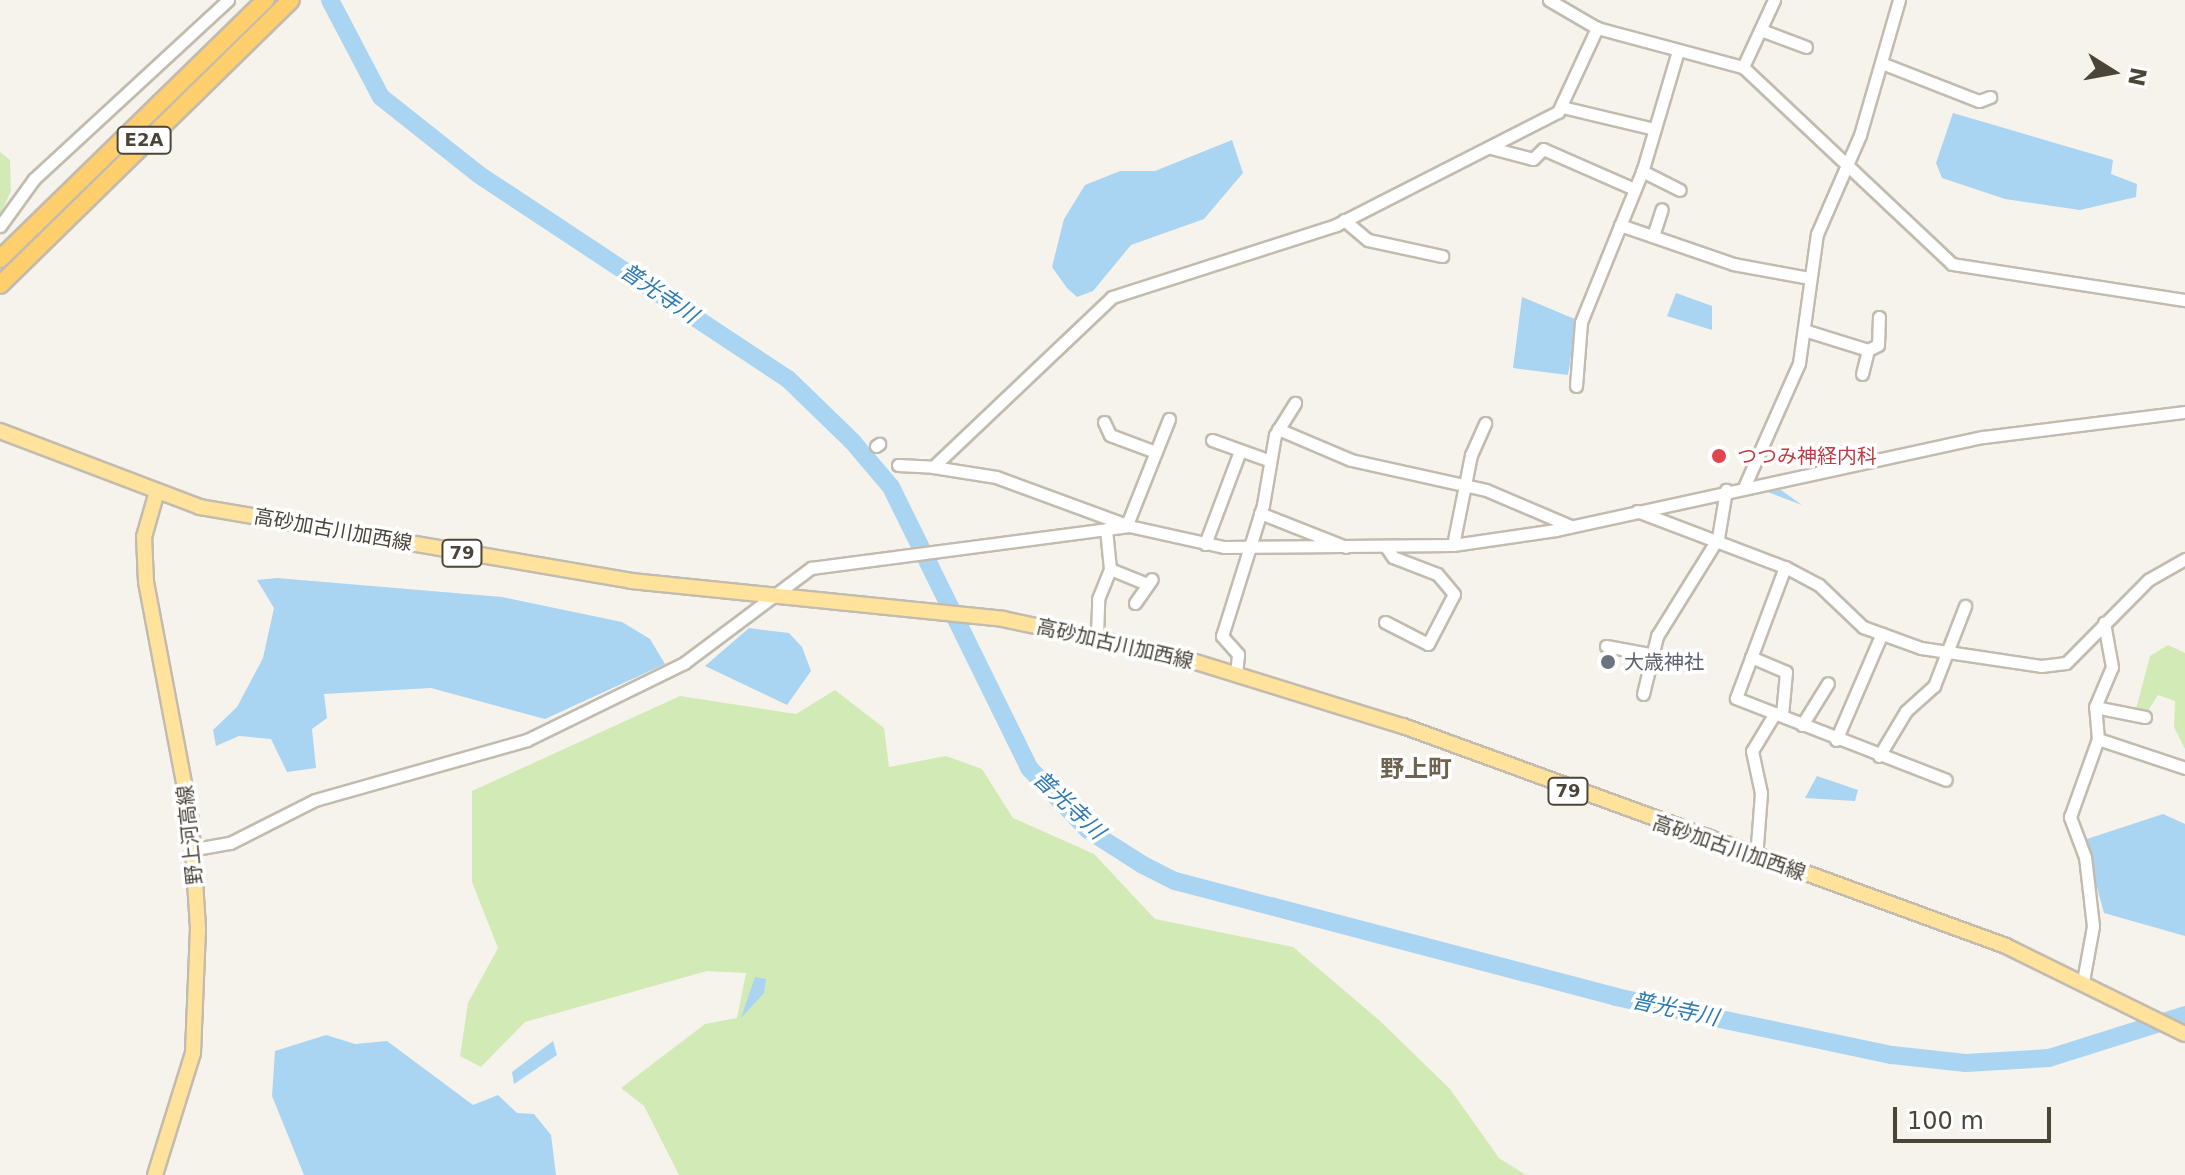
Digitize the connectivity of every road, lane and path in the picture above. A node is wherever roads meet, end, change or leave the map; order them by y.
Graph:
1 (228, 0) edge
2 (265, 0) edge
3 (291, 0) edge
4 (1549, 0) edge
5 (1774, 0) edge
6 (1899, 0) edge
7 (1597, 28) junction
8 (1761, 30) junction
9 (1806, 47) dead end
10 (1678, 51) junction
11 (1884, 64) junction
12 (1743, 67) junction
13 (1990, 97) dead end
14 (1562, 107) junction
15 (1654, 129) junction
16 (1491, 148) junction
17 (1844, 167) junction
18 (1642, 171) junction
19 (1634, 189) junction
20 (1680, 190) dead end
21 (1662, 209) dead end
22 (1344, 220) junction
23 (1620, 225) junction
24 (0, 226) edge
25 (1653, 236) junction
26 (1442, 256) dead end
27 (0, 259) edge
28 (1809, 278) junction
29 (0, 285) edge
30 (2185, 300) edge
31 (1879, 317) dead end
32 (1807, 331) junction
33 (1868, 350) junction
34 (1862, 374) dead end
35 (1576, 386) dead end
36 (1295, 403) dead end
37 (2185, 412) edge
38 (1169, 419) dead end
39 (1104, 422) dead end
40 (1485, 423) dead end
41 (1278, 429) junction
42 (0, 431) edge
43 (1212, 440) dead end
44 (1153, 451) junction
45 (1240, 451) junction
46 (1268, 460) junction
47 (898, 465) dead end
48 (933, 467) junction
49 (1745, 485) junction
50 (1463, 487) junction
51 (1726, 490) junction
52 (156, 495) junction
53 (1637, 511) junction
54 (1260, 513) junction
55 (1129, 524) junction
56 (1571, 526) junction
57 (1106, 529) junction
58 (1717, 540) junction
59 (1205, 544) junction
60 (1453, 545) junction
61 (1246, 547) junction
62 (1346, 547) junction
63 (1386, 547) junction
64 (2185, 559) edge
65 (1785, 567) junction
66 (1110, 569) junction
67 (774, 597) junction
68 (1135, 603) dead end
69 (1965, 606) dead end
70 (1385, 622) dead end
71 (2104, 623) junction
72 (1882, 633) junction
73 (1097, 636) junction
74 (1606, 646) dead end
75 (1949, 652) junction
76 (1649, 654) junction
77 (1751, 657) junction
78 (1236, 674) junction
79 (1828, 683) dead end
80 (1643, 694) dead end
81 (2095, 707) junction
82 (1779, 714) junction
83 (2145, 717) dead end
84 (1802, 725) junction
85 (2098, 739) junction
86 (1836, 740) junction
87 (1879, 756) junction
88 (2185, 768) edge
89 (1946, 780) dead end
90 (195, 849) junction
91 (1756, 858) junction
92 (2083, 981) junction
93 (2180, 1032) edge
94 (155, 1175) edge

1 - 24 street
2 - 27 highway, E2A
3 - 29 highway, E2A
4 - 7 street
5 - 8 street
6 - 11 street
7 - 10 street
7 - 14 street
8 - 9 street
8 - 12 street
10 - 12 street
10 - 15 street
11 - 13 street
11 - 17 street
12 - 17 street
14 - 15 street
14 - 16 street
15 - 18 street
16 - 19 street
16 - 22 street
17 - 28 street
17 - 30 street
18 - 19 street
18 - 20 street
19 - 23 street
21 - 25 street
22 - 26 street
22 - 48 street
23 - 25 street
23 - 35 street
25 - 28 street
28 - 32 street
31 - 33 street
32 - 33 street
32 - 49 street
33 - 34 street
36 - 41 street
37 - 49 street
38 - 44 street
39 - 44 street
40 - 50 street
41 - 46 street
41 - 50 street
42 - 52 main road, 高砂加古川加西線 / 79
43 - 45 street
44 - 55 street
45 - 46 street
45 - 59 street
46 - 54 street
47 - 48 street
48 - 55 street
49 - 51 street
50 - 56 street
50 - 60 street
51 - 53 street
51 - 58 street
52 - 67 main road, 高砂加古川加西線 / 79
52 - 90 main road, 野上河高線
53 - 56 street
53 - 58 street
54 - 61 street
54 - 62 street
55 - 57 street
55 - 59 street
56 - 60 street
57 - 66 street
57 - 67 street
58 - 65 street
58 - 76 street
59 - 61 street
60 - 63 street
61 - 62 street
61 - 78 street
62 - 63 street
63 - 70 street
64 - 71 street
65 - 72 street
65 - 77 street
66 - 68 street
66 - 73 street
67 - 73 main road, 高砂加古川加西線 / 79
67 - 90 street
69 - 75 street
71 - 75 street
71 - 81 street
72 - 75 street
72 - 86 street
73 - 78 main road, 高砂加古川加西線 / 79
74 - 76 street
75 - 87 street
76 - 80 street
77 - 82 street
77 - 82 street
78 - 91 main road, 高砂加古川加西線 / 79
79 - 84 street
81 - 83 street
81 - 85 street
82 - 84 street
82 - 91 street
84 - 86 street
85 - 88 street
85 - 92 street
86 - 87 street
87 - 89 street
90 - 94 main road, 野上河高線
91 - 92 main road, 高砂加古川加西線 / 79
92 - 93 main road, 高砂加古川加西線 / 79

